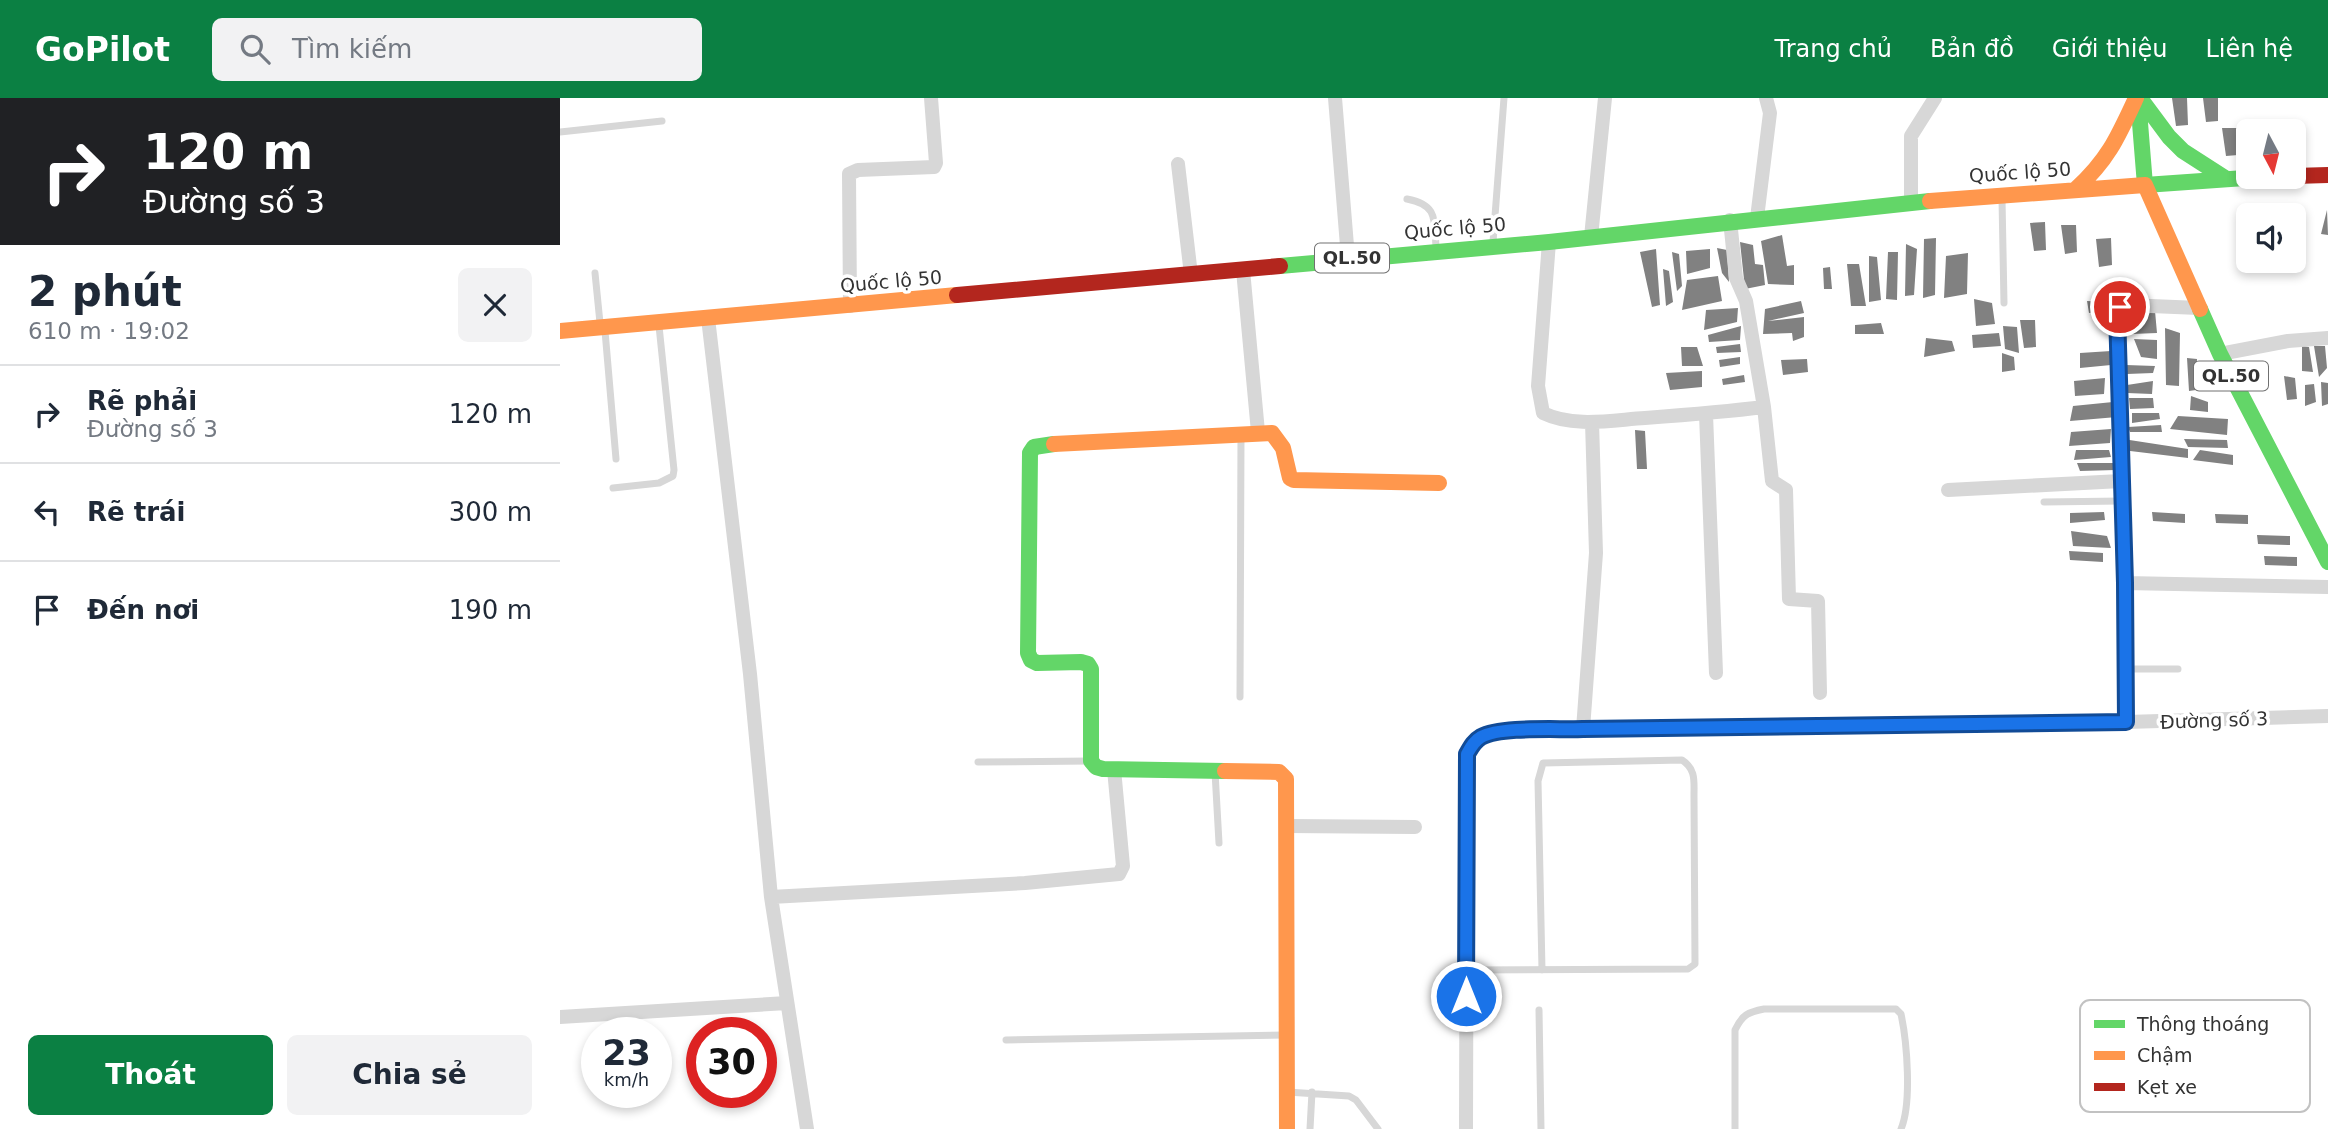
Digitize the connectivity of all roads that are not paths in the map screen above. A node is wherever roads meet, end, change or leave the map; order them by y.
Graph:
1 (931, 98) edge
2 (1335, 98) edge
3 (1605, 98) edge
4 (1766, 98) edge
5 (1935, 98) edge
6 (2138, 98) edge
7 (1502, 99) edge
8 (662, 121) dead end
9 (560, 132) edge
10 (1178, 164) dead end
11 (2328, 175) edge
12 (2306, 176) edge
13 (2225, 178) junction
14 (2236, 178) edge
15 (2145, 185) junction
16 (2076, 189) junction
17 (2001, 195) junction
18 (1407, 199) dead end
19 (1911, 202) junction
20 (1757, 218) junction
21 (1730, 220) junction
22 (1591, 237) junction
23 (1549, 242) junction
24 (1492, 246) junction
25 (1437, 251) junction
26 (1348, 258) junction
27 (1243, 270) junction
28 (595, 273) dead end
29 (1191, 275) junction
30 (2004, 303) dead end
31 (850, 306) junction
32 (2199, 308) junction
33 (708, 318) junction
34 (659, 322) junction
35 (603, 327) junction
36 (560, 331) edge
37 (2328, 338) edge
38 (2220, 354) junction
39 (1764, 407) junction
40 (1706, 414) junction
41 (1592, 422) junction
42 (1258, 432) junction
43 (1241, 434) junction
44 (616, 459) dead end
45 (2121, 481) junction
46 (1439, 483) dead end
47 (613, 488) dead end
48 (1948, 490) dead end
49 (2121, 500) junction
50 (2044, 502) dead end
51 (2328, 562) edge
52 (2125, 583) junction
53 (2328, 587) edge
54 (2125, 669) junction
55 (2178, 669) dead end
56 (1716, 673) dead end
57 (1820, 693) dead end
58 (1240, 697) dead end
59 (2328, 716) edge
60 (2126, 722) junction
61 (1583, 729) junction
62 (1091, 761) junction
63 (978, 762) dead end
64 (1114, 769) junction
65 (1215, 771) junction
66 (1287, 826) junction
67 (1415, 827) dead end
68 (1219, 843) dead end
69 (771, 897) junction
70 (1466, 970) junction
71 (1542, 970) junction
72 (787, 1003) junction
73 (1539, 1010) dead end
74 (560, 1017) edge
75 (1286, 1035) junction
76 (1006, 1040) dead end
77 (1287, 1092) junction
78 (1312, 1093) junction
79 (807, 1129) edge
80 (1287, 1129) edge
81 (1310, 1129) edge
82 (1378, 1129) edge
83 (1466, 1129) edge
84 (1541, 1129) edge
85 (1735, 1129) edge
86 (1901, 1129) edge

1 - 31 street
2 - 26 street
3 - 22 street
4 - 20 street
5 - 19 street
6 - 13 main road
6 - 15 main road
6 - 16 main road
7 - 24 lane
8 - 9 lane
10 - 29 street
11 - 12 main road
13 - 14 main road, Quốc lộ 50
13 - 15 main road, Quốc lộ 50
15 - 16 main road, Quốc lộ 50 / QL.50
15 - 32 main road, QL.50
16 - 17 main road, Quốc lộ 50 / QL.50
17 - 19 main road, Quốc lộ 50 / QL.50
17 - 30 lane
18 - 25 lane
19 - 20 main road, Quốc lộ 50 / QL.50
20 - 21 main road, Quốc lộ 50 / QL.50
21 - 22 main road, Quốc lộ 50 / QL.50
21 - 39 street
22 - 23 main road, Quốc lộ 50 / QL.50
23 - 24 main road, Quốc lộ 50 / QL.50
23 - 41 street
24 - 25 main road, Quốc lộ 50 / QL.50
25 - 26 main road, Quốc lộ 50 / QL.50
26 - 27 main road, Quốc lộ 50 / QL.50
27 - 29 main road, Quốc lộ 50 / QL.50
27 - 42 street
28 - 35 lane
29 - 31 main road, Quốc lộ 50 / QL.50
31 - 33 main road, Quốc lộ 50 / QL.50
32 - 38 main road, QL.50
32 - 45 street
33 - 34 main road, Quốc lộ 50 / QL.50
33 - 69 street
34 - 35 main road, Quốc lộ 50 / QL.50
34 - 47 lane
35 - 36 main road, Quốc lộ 50 / QL.50
35 - 44 lane
37 - 38 street
38 - 51 main road, QL.50
39 - 40 street
39 - 57 street
40 - 41 street
40 - 56 street
41 - 61 street
42 - 43 main road
42 - 46 main road
43 - 58 lane
43 - 62 main road
45 - 48 street
45 - 49 street
49 - 50 lane
49 - 52 street
52 - 53 street
52 - 54 street
54 - 55 lane
54 - 60 street
59 - 60 street, Đường số 3
60 - 61 street, Đường số 3
61 - 70 street, Đường số 3
62 - 63 lane
62 - 64 main road
64 - 65 main road
64 - 69 street
65 - 66 main road
65 - 68 lane
66 - 67 street
66 - 75 main road
69 - 72 street
70 - 71 lane
70 - 83 street
71 - 71 lane
72 - 74 street
72 - 79 street
73 - 84 lane
75 - 76 lane
75 - 77 main road
77 - 78 lane
77 - 80 main road
78 - 81 lane
78 - 82 lane
85 - 86 lane

